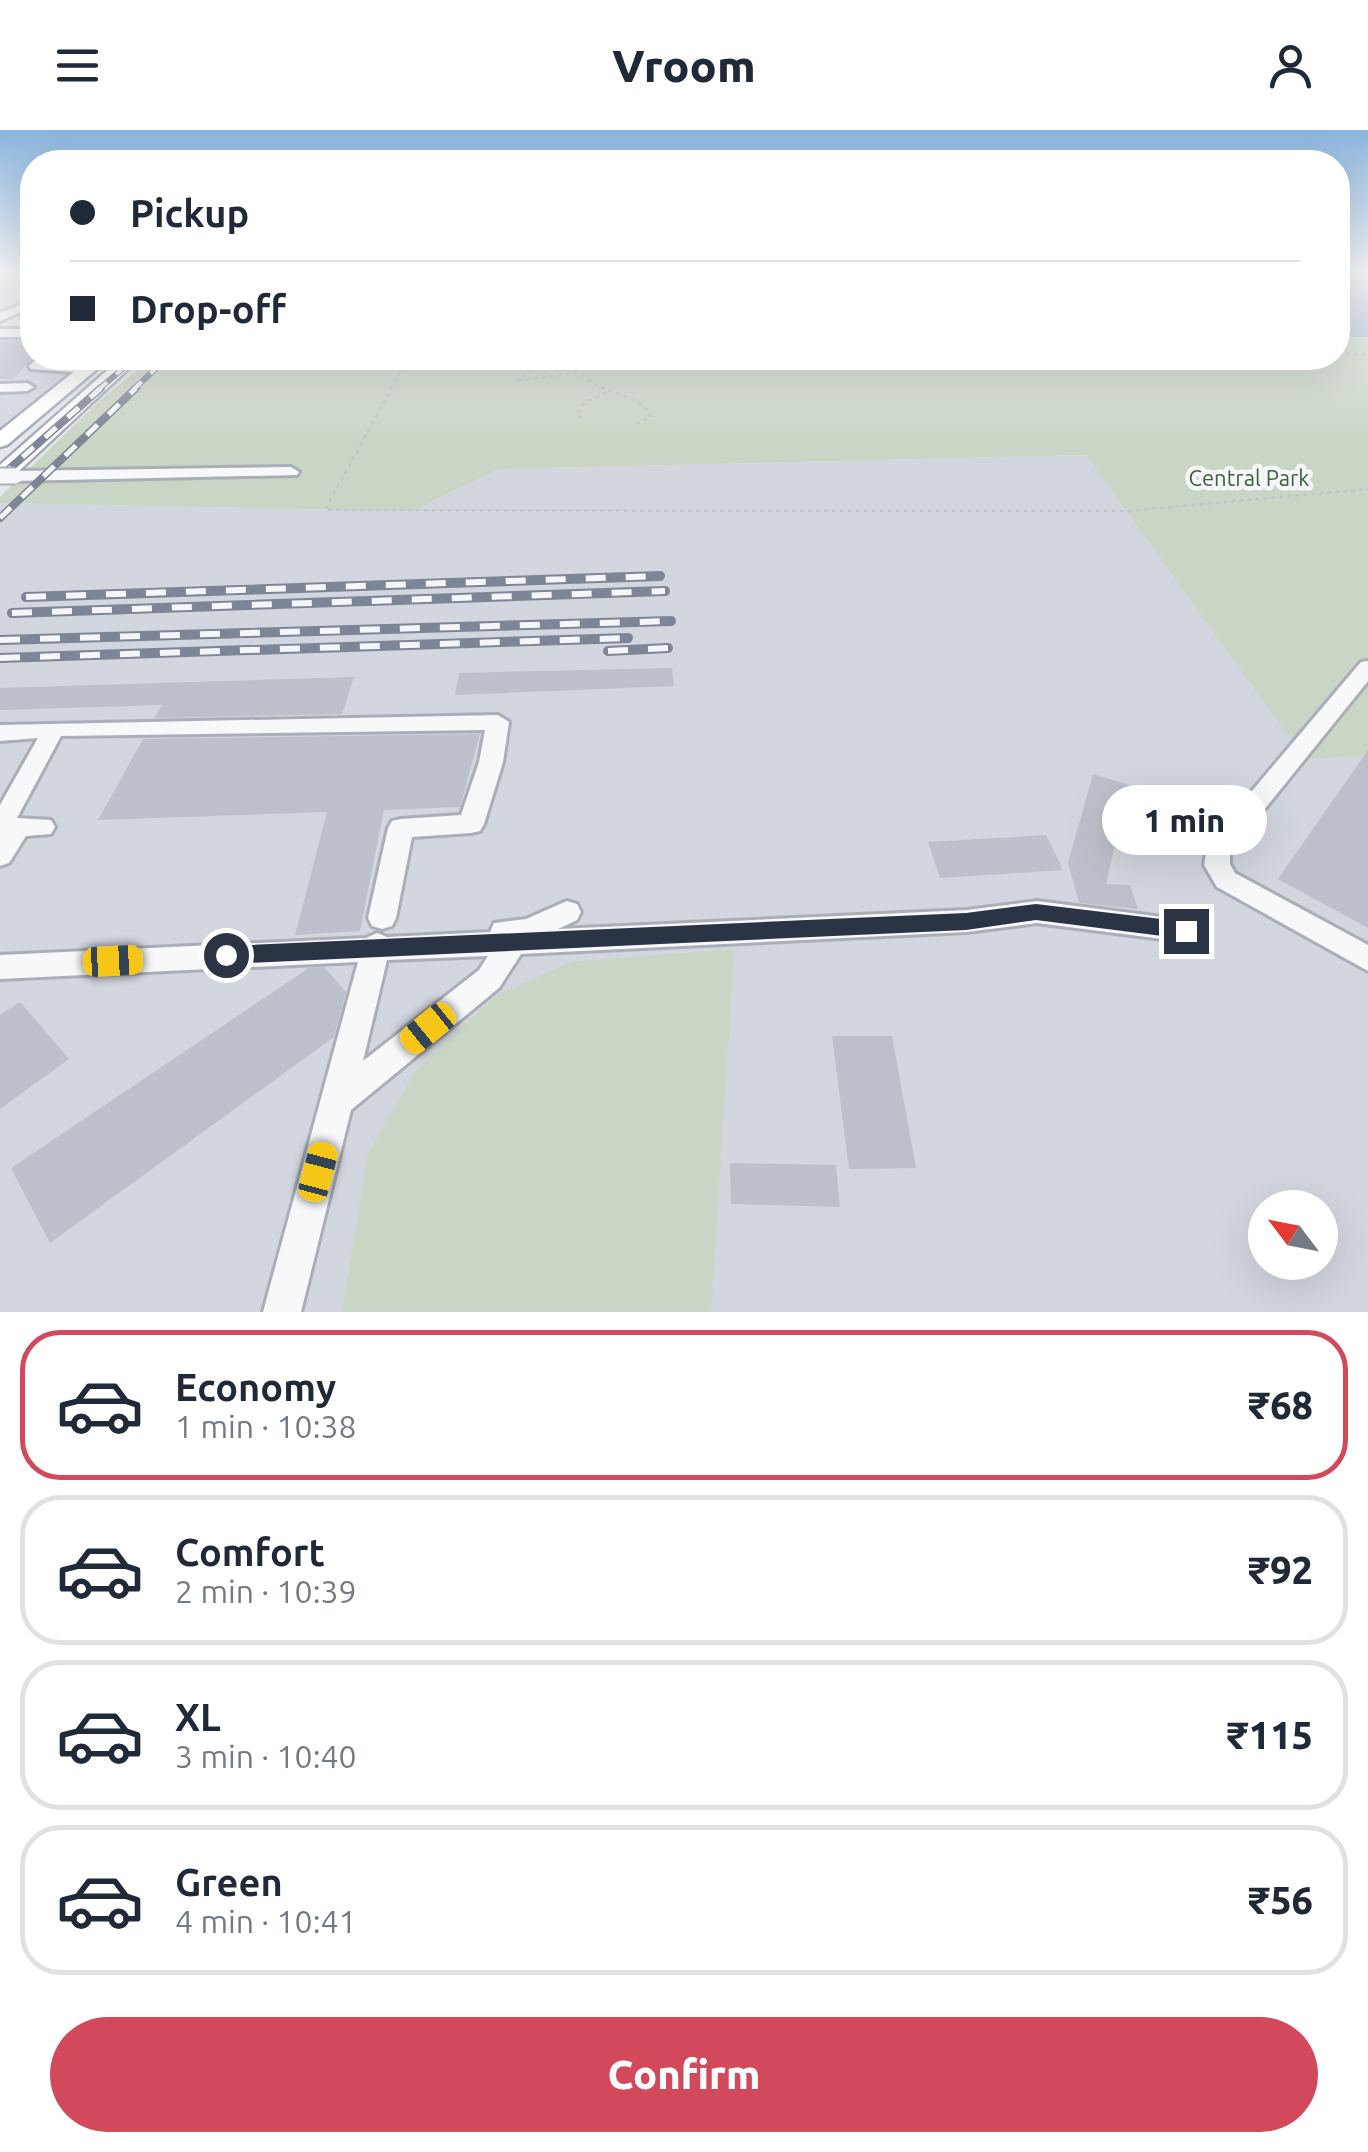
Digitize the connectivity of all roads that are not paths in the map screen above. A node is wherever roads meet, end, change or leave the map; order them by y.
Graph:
1 (86, 370) edge
2 (118, 370) edge
3 (28, 387) dead end
4 (0, 388) edge
5 (0, 441) edge
6 (291, 472) dead end
7 (5, 476) edge
8 (1368, 667) edge
9 (54, 729) junction
10 (0, 733) edge
11 (0, 827) edge
12 (42, 827) dead end
13 (0, 856) edge
14 (567, 912) dead end
15 (1186, 931) dead end
16 (379, 937) junction
17 (510, 945) junction
18 (0, 957) edge
19 (1368, 959) edge
20 (0, 967) edge
21 (336, 1102) junction
22 (282, 1312) edge

1 - 5 main road
2 - 7 main road
3 - 4 street
6 - 7 street
8 - 19 street
9 - 10 street
9 - 11 street
9 - 16 street
12 - 13 street
14 - 18 street
15 - 17 street
16 - 17 street
16 - 20 street
16 - 21 street
17 - 21 street
21 - 22 street

